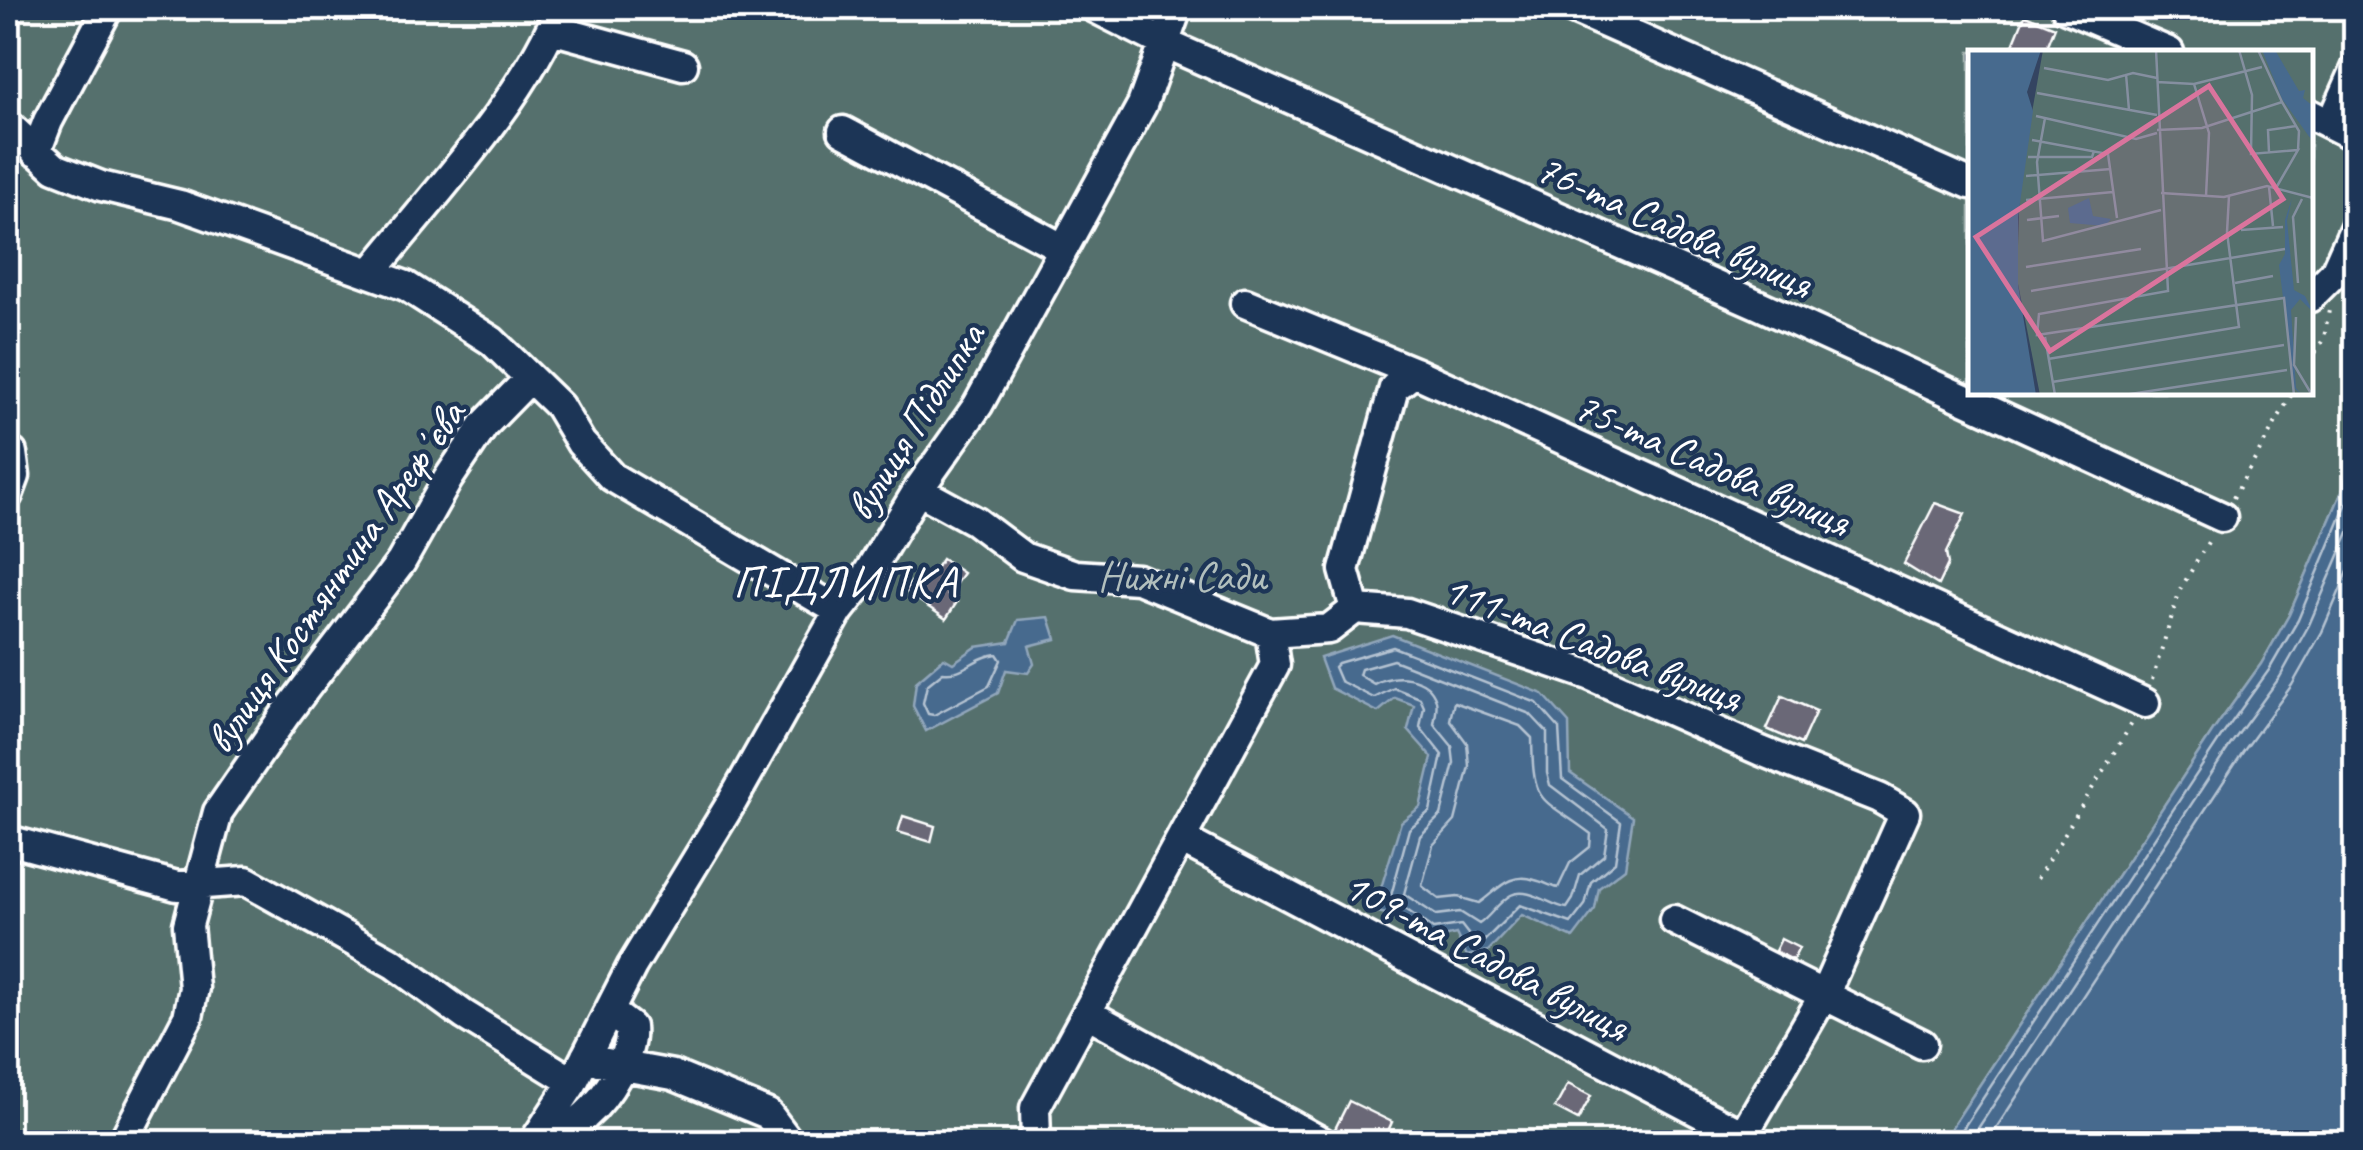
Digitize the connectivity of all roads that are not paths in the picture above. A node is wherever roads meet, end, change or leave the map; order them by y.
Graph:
1 (108, 8) edge
2 (1095, 8) edge
3 (1177, 8) edge
4 (1571, 8) edge
5 (2066, 8) edge
6 (555, 18) edge
7 (1164, 43) junction
8 (2164, 50) edge
9 (683, 64) dead end
10 (2356, 69) edge
11 (2333, 125) edge
12 (8, 126) edge
13 (843, 131) dead end
14 (36, 152) junction
15 (1968, 183) edge
16 (2356, 225) edge
17 (1062, 248) junction
18 (371, 273) junction
19 (2313, 294) edge
20 (1244, 303) dead end
21 (1414, 372) junction
22 (530, 378) junction
23 (8, 451) edge
24 (918, 490) junction
25 (8, 494) edge
26 (2222, 517) road end
27 (1355, 610) junction
28 (839, 611) junction
29 (1270, 632) junction
30 (2145, 702) road end
31 (1181, 839) junction
32 (8, 840) edge
33 (197, 884) junction
34 (1674, 920) dead end
35 (1824, 995) junction
36 (609, 1011) junction
37 (1086, 1013) junction
38 (1922, 1044) dead end
39 (586, 1056) junction
40 (620, 1066) junction
41 (573, 1082) junction
42 (1746, 1140) edge
43 (1038, 1141) edge
44 (123, 1142) edge
45 (534, 1142) edge
46 (545, 1142) edge
47 (789, 1142) edge
48 (1322, 1142) edge

1 - 14 street
2 - 7 street, 76-та Садова вулиця
3 - 7 street, вулиця Підлипка
4 - 15 street
5 - 8 street
6 - 9 street
6 - 18 street
7 - 17 street, вулиця Підлипка
7 - 26 street, 76-та Садова вулиця
10 - 11 street
12 - 14 street
13 - 17 street
14 - 18 street
16 - 19 street
17 - 24 street, вулиця Підлипка
18 - 22 street
20 - 21 street, 75-та Садова вулиця
21 - 27 street
21 - 30 street, 75-та Садова вулиця
22 - 28 street
22 - 33 street, вулиця Костянтина Арефʼєва
23 - 25 street
24 - 28 street, вулиця Підлипка
24 - 29 street, 111-та Садова вулиця
27 - 29 street, 111-та Садова вулиця
27 - 35 street, 111-та Садова вулиця
28 - 36 street, вулиця Підлипка
29 - 31 street
31 - 37 street
31 - 42 street, 109-та Садова вулиця
32 - 33 street
33 - 41 street
33 - 44 street, вулиця Костянтина Арефʼєва
34 - 35 street
35 - 38 street
35 - 42 street
36 - 39 street, вулиця Підлипка
36 - 40 street
37 - 43 street
37 - 48 street
39 - 40 street
39 - 41 street, вулиця Підлипка
40 - 46 street
40 - 47 street
41 - 45 street, вулиця Підлипка

